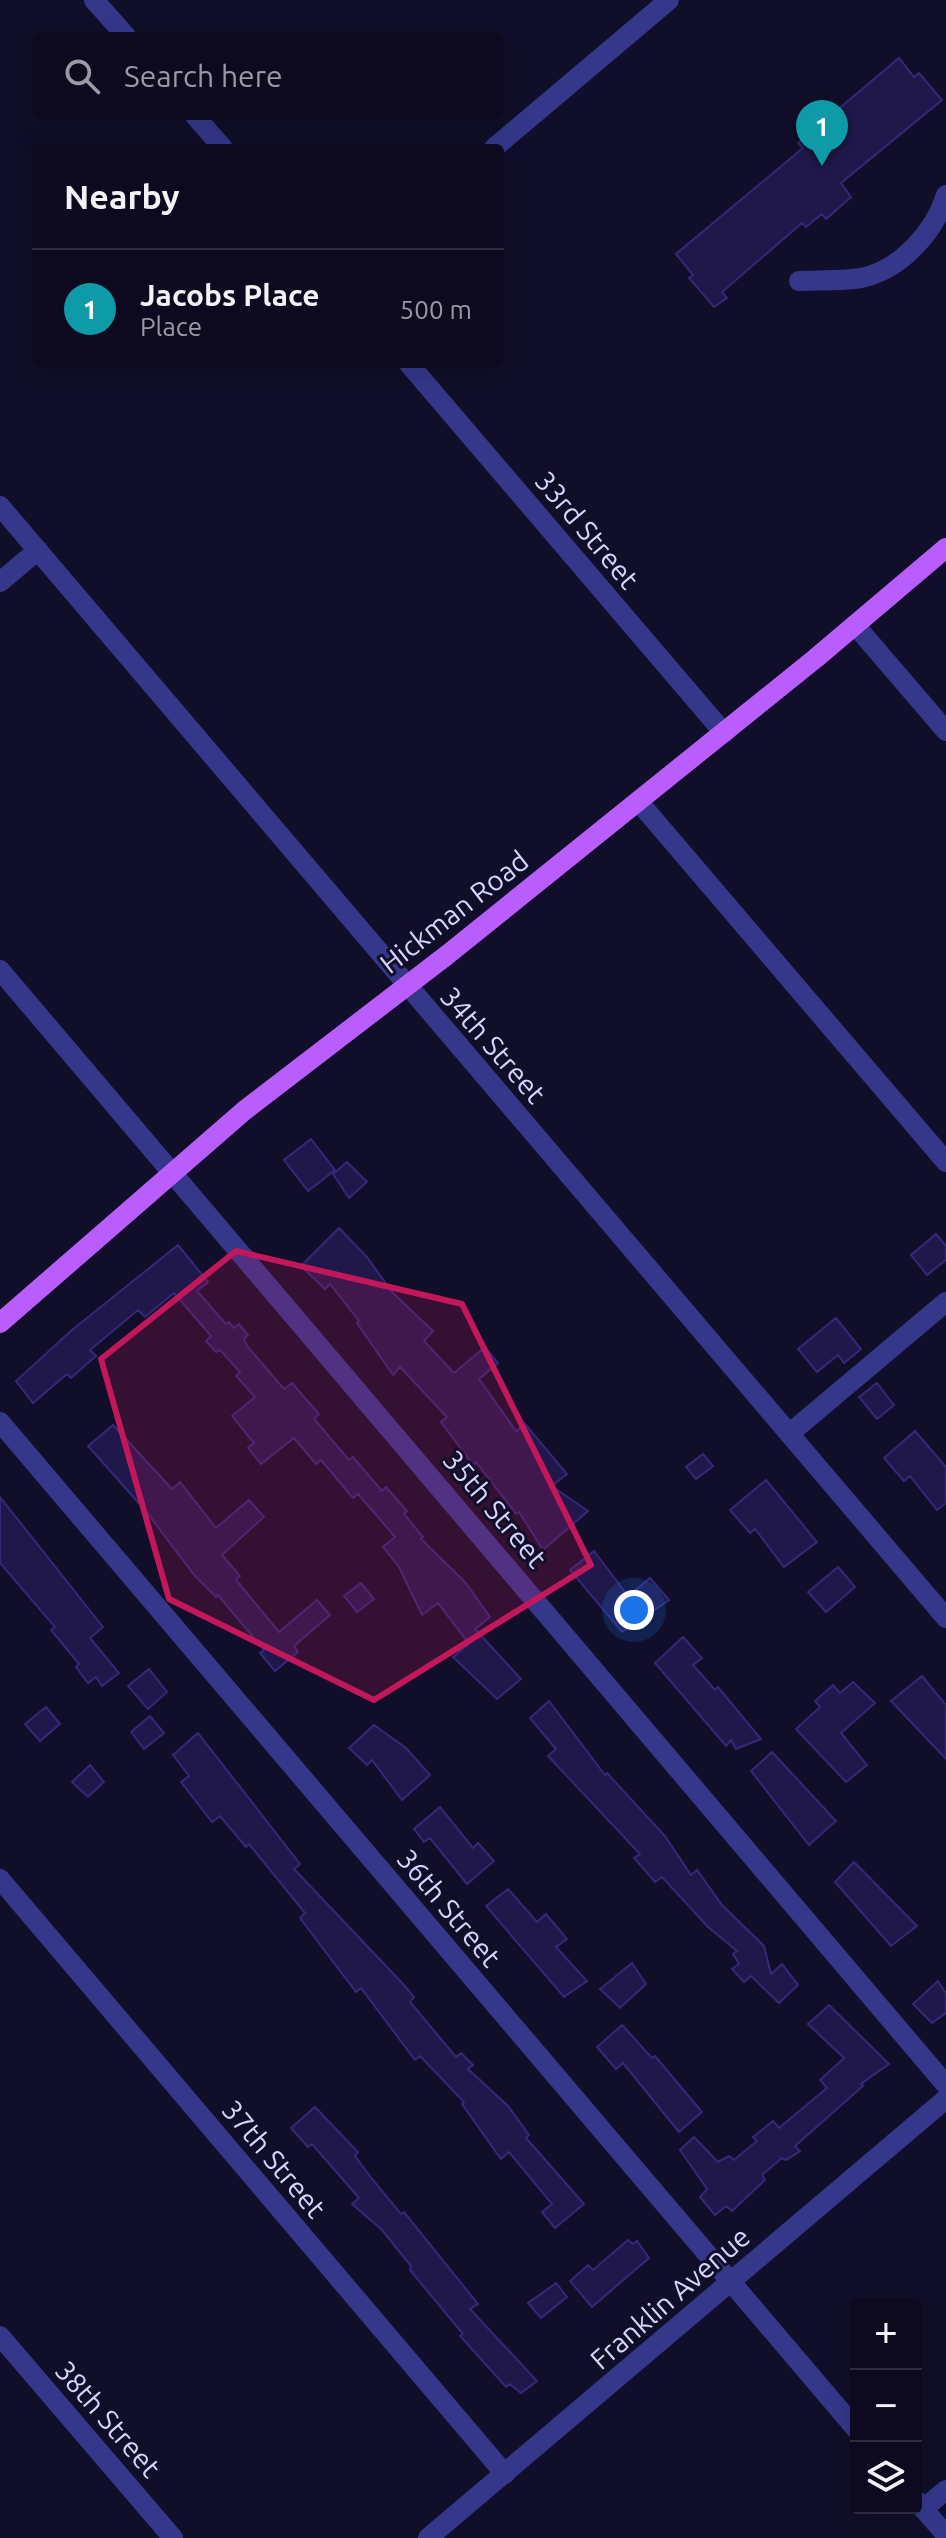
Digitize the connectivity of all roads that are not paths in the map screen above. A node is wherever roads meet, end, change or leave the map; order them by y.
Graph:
1 (94, 0) edge
2 (669, 0) edge
3 (122, 32) edge
4 (198, 120) edge
5 (220, 144) edge
6 (499, 144) edge
7 (946, 195) edge
8 (799, 281) dead end
9 (412, 368) edge
10 (0, 506) edge
11 (946, 548) edge
12 (38, 550) junction
13 (0, 582) edge
14 (855, 625) junction
15 (946, 731) edge
16 (724, 733) junction
17 (638, 801) junction
18 (0, 970) edge
19 (407, 986) junction
20 (946, 1162) edge
21 (173, 1173) junction
22 (946, 1302) edge
23 (0, 1323) edge
24 (0, 1422) edge
25 (789, 1434) junction
26 (946, 1618) edge
27 (0, 1879) edge
28 (946, 2085) edge
29 (946, 2099) edge
30 (731, 2283) junction
31 (0, 2336) edge
32 (850, 2422) edge
33 (505, 2474) junction
34 (946, 2490) edge
35 (922, 2503) edge
36 (922, 2506) edge
37 (946, 2535) edge
38 (173, 2538) edge
39 (428, 2538) edge

1 - 3 street
2 - 6 street
4 - 5 street
7 - 8 street
9 - 16 street, 33rd Street
10 - 12 street, 34th Street
11 - 14 main road, Hickman Road
12 - 13 street
12 - 19 street, 34th Street
14 - 15 street
14 - 16 main road, Hickman Road
16 - 17 main road, Hickman Road
17 - 19 main road, Hickman Road
17 - 20 street
18 - 21 street, 35th Street
19 - 21 main road, Hickman Road
19 - 25 street, 34th Street
21 - 23 main road, Hickman Road
21 - 28 street, 35th Street
22 - 25 street
24 - 30 street, 36th Street
25 - 26 street, 34th Street
27 - 33 street, 37th Street
29 - 30 street, Franklin Avenue
30 - 32 street, 36th Street
30 - 33 street, Franklin Avenue
31 - 38 street, 38th Street
33 - 39 street, Franklin Avenue
34 - 35 street
36 - 37 street

